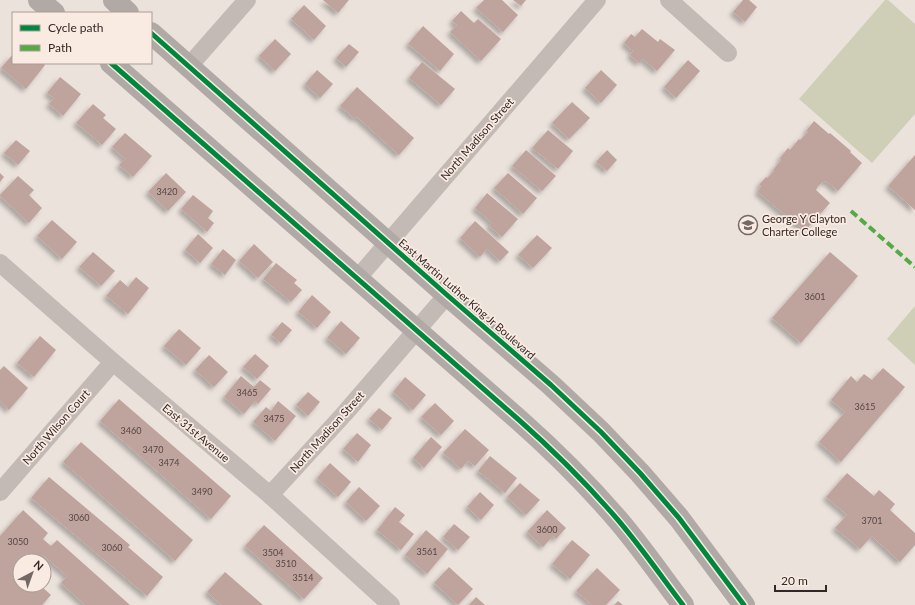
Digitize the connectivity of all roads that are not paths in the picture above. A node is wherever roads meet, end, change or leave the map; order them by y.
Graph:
1 (39, 0) edge
2 (114, 0) edge
3 (247, 0) edge
4 (597, 0) edge
5 (669, 0) edge
6 (53, 12) edge
7 (127, 12) edge
8 (152, 34) edge
9 (728, 53) dead end
10 (112, 64) edge
11 (189, 66) junction
12 (388, 243) junction
13 (0, 263) edge
14 (357, 279) junction
15 (447, 295) junction
16 (417, 330) junction
17 (113, 362) junction
18 (0, 492) edge
19 (270, 495) junction
20 (391, 605) edge
21 (683, 605) edge
22 (744, 605) edge

1 - 6 main road
2 - 7 main road
3 - 11 street
4 - 12 street, North Madison Street
5 - 9 street
8 - 11 main road, East Martin Luther King Jr Boulevard
10 - 14 main road
11 - 12 main road, East Martin Luther King Jr Boulevard
12 - 14 street, North Madison Street
12 - 15 main road, East Martin Luther King Jr Boulevard
13 - 17 street, East 31st Avenue
14 - 16 main road
15 - 16 street, North Madison Street
15 - 22 main road, East Martin Luther King Jr Boulevard
16 - 19 street, North Madison Street
16 - 21 main road
17 - 18 street, North Wilson Court
17 - 19 street, East 31st Avenue
19 - 20 street, East 31st Avenue

